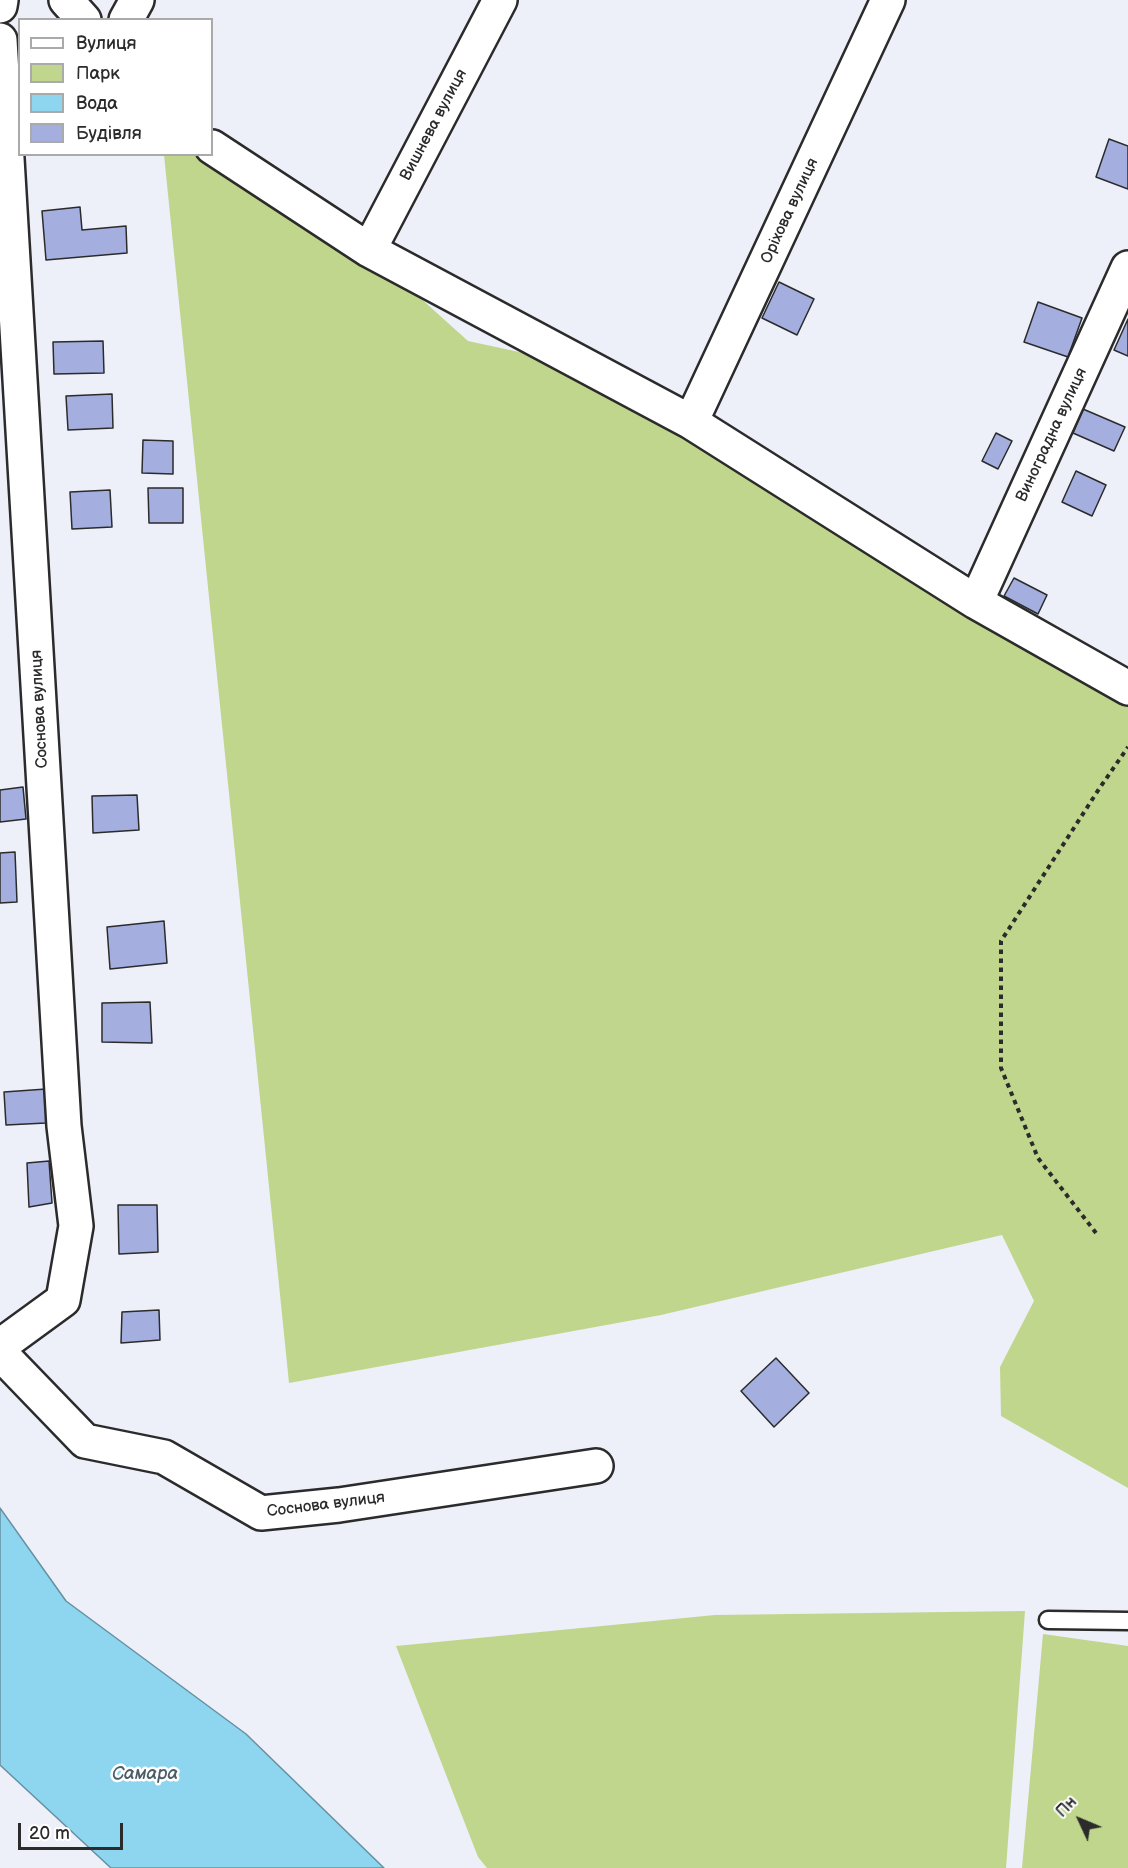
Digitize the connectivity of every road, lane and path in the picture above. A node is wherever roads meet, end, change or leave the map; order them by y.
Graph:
1 (1, 0) edge
2 (66, 0) edge
3 (137, 0) edge
4 (500, 0) edge
5 (888, 0) edge
6 (0, 6) edge
7 (82, 18) edge
8 (127, 18) edge
9 (0, 40) edge
10 (213, 148) edge
11 (369, 250) junction
12 (1128, 268) edge
13 (691, 422) junction
14 (976, 602) junction
15 (1128, 688) edge
16 (1128, 747) edge
17 (1095, 1233) dead end
18 (0, 1346) edge
19 (0, 1353) edge
20 (596, 1466) dead end
21 (1048, 1620) dead end
22 (1128, 1621) edge

1 - 6 street
2 - 7 street
3 - 8 street
4 - 11 street, Вишнева вулиця
5 - 13 street, Оріхова вулиця
9 - 18 street, Соснова вулиця
10 - 11 street
11 - 13 street
12 - 14 street, Виноградна вулиця
13 - 14 street
14 - 15 street
16 - 17 path
19 - 20 street, Соснова вулиця
21 - 22 lane

